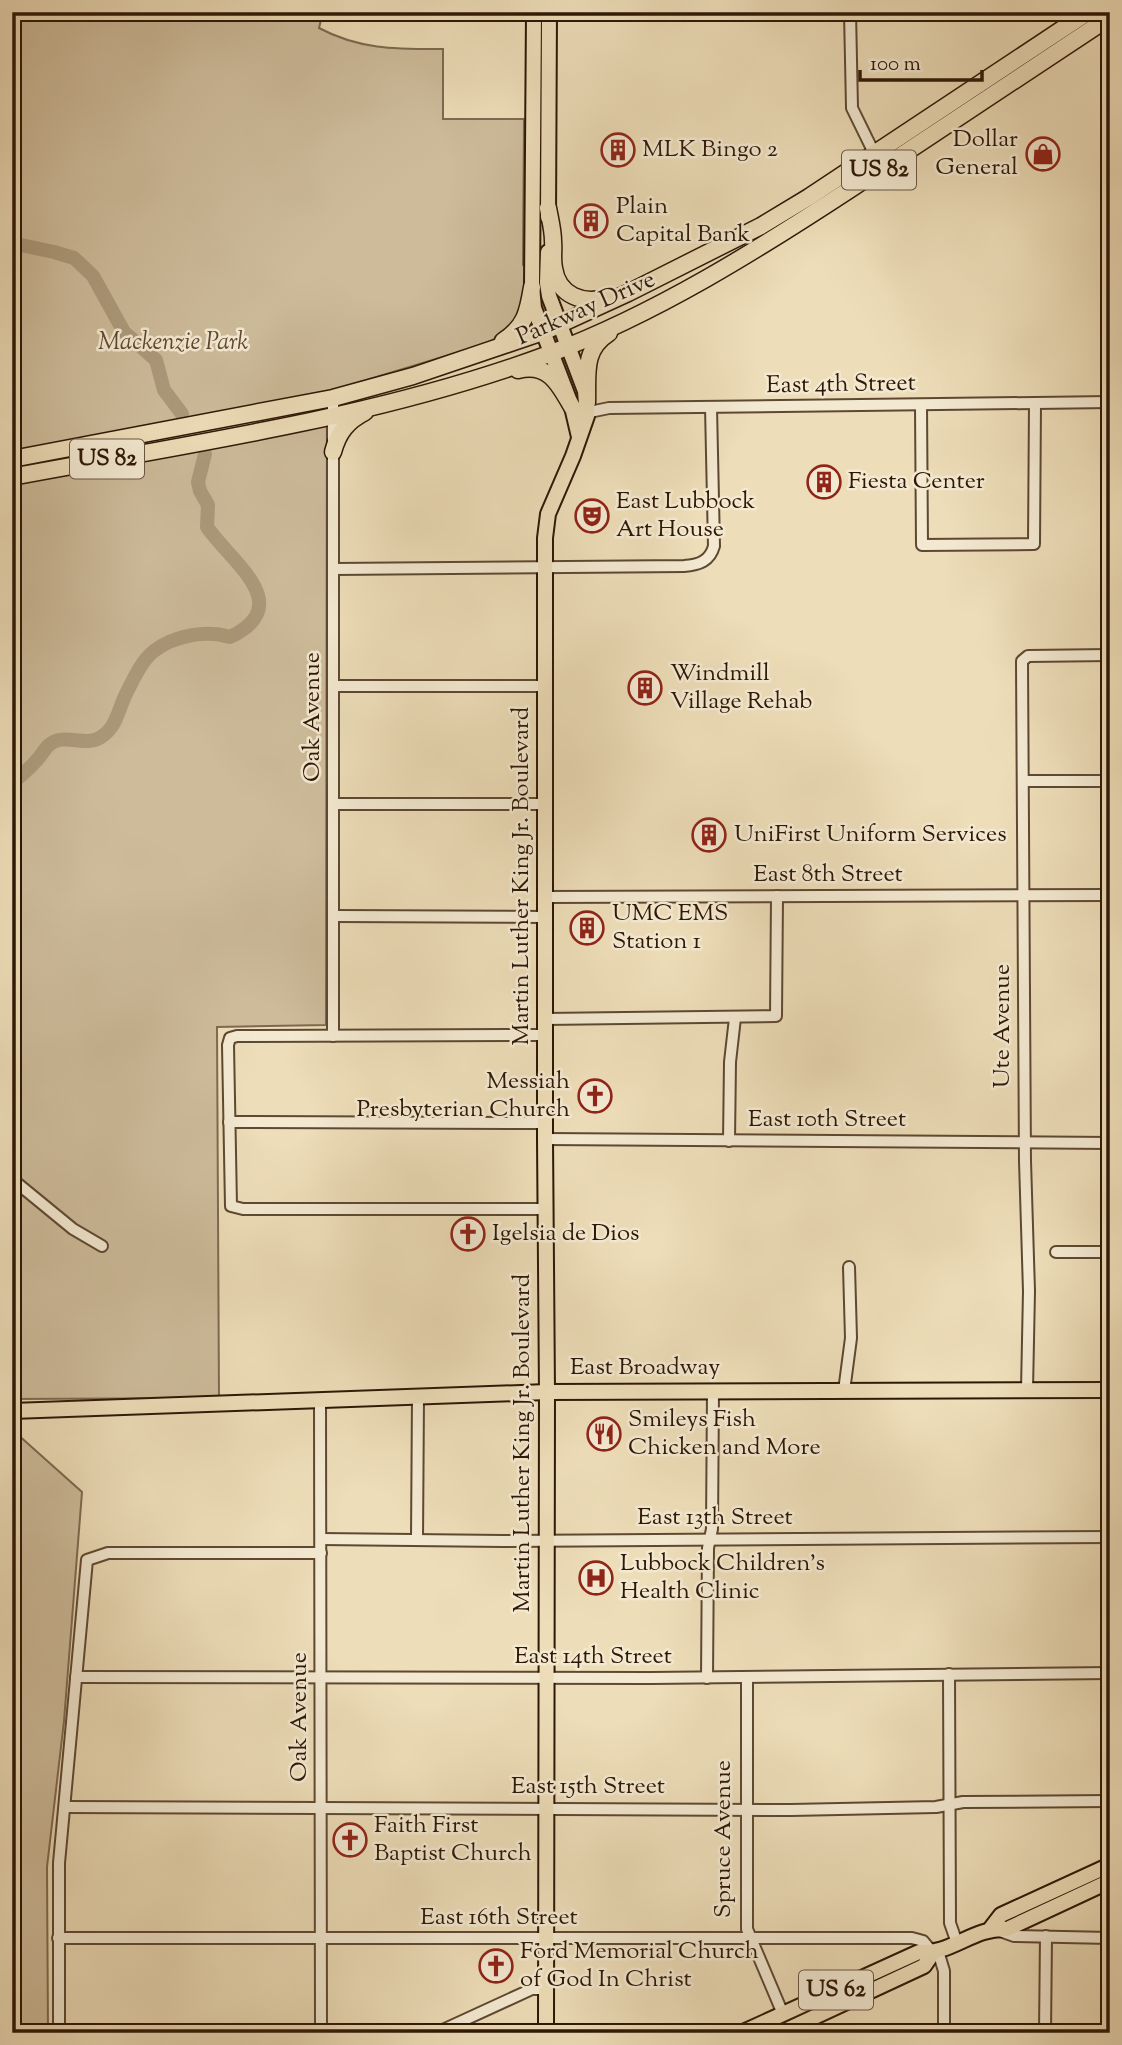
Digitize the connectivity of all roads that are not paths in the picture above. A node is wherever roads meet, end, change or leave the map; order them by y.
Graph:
1 (534, 12) edge
2 (549, 12) edge
3 (850, 12) edge
4 (1088, 12) edge
5 (1110, 17) edge
6 (878, 161) junction
7 (548, 208) junction
8 (532, 287) junction
9 (640, 287) junction
10 (641, 313) junction
11 (560, 324) junction
12 (543, 332) junction
13 (568, 346) junction
14 (551, 353) junction
15 (465, 359) junction
16 (451, 387) junction
17 (333, 398) junction
18 (1110, 402) edge
19 (1035, 403) junction
20 (921, 405) junction
21 (378, 406) junction
22 (711, 407) junction
23 (580, 409) junction
24 (333, 416) junction
25 (333, 452) junction
26 (12, 459) edge
27 (12, 477) edge
28 (334, 569) junction
29 (545, 569) junction
30 (1110, 655) edge
31 (334, 686) junction
32 (545, 686) junction
33 (1023, 781) junction
34 (1110, 781) edge
35 (334, 804) junction
36 (545, 804) junction
37 (1023, 895) junction
38 (1110, 895) edge
39 (777, 896) junction
40 (546, 897) junction
41 (334, 916) junction
42 (546, 916) junction
43 (734, 1018) junction
44 (545, 1019) junction
45 (545, 1035) junction
46 (333, 1036) junction
47 (229, 1122) junction
48 (545, 1123) junction
49 (545, 1139) junction
50 (729, 1141) junction
51 (1025, 1143) junction
52 (1110, 1143) edge
53 (12, 1179) edge
54 (545, 1209) junction
55 (102, 1246) dead end
56 (1056, 1252) dead end
57 (1110, 1252) edge
58 (849, 1267) dead end
59 (713, 1390) junction
60 (1027, 1390) junction
61 (1110, 1390) edge
62 (844, 1391) junction
63 (547, 1392) junction
64 (418, 1397) junction
65 (320, 1401) junction
66 (12, 1411) edge
67 (1110, 1537) edge
68 (321, 1539) junction
69 (710, 1539) junction
70 (417, 1540) junction
71 (547, 1540) junction
72 (321, 1553) junction
73 (1110, 1672) edge
74 (949, 1674) junction
75 (76, 1677) junction
76 (747, 1677) junction
77 (321, 1678) junction
78 (546, 1678) junction
79 (707, 1678) junction
80 (1110, 1801) edge
81 (949, 1805) junction
82 (65, 1807) junction
83 (321, 1808) junction
84 (545, 1808) junction
85 (746, 1809) junction
86 (1110, 1865) edge
87 (1110, 1881) edge
88 (991, 1928) junction
89 (1046, 1936) junction
90 (58, 1938) junction
91 (321, 1938) junction
92 (749, 1938) junction
93 (1110, 1938) edge
94 (547, 1939) junction
95 (957, 1943) junction
96 (935, 1952) junction
97 (547, 1989) junction
98 (783, 2014) junction
99 (787, 2031) edge
100 (59, 2033) edge
101 (321, 2033) edge
102 (436, 2033) edge
103 (546, 2033) edge
104 (741, 2033) edge
105 (944, 2033) edge
106 (1045, 2033) edge

1 - 8 main road
2 - 7 main road
3 - 6 street
4 - 6 highway, Parkway Drive / US 82
5 - 6 highway, Parkway Drive / US 82
6 - 9 highway, Parkway Drive / US 82
6 - 10 highway, Parkway Drive / US 82
7 - 9 highway
7 - 11 main road
8 - 12 main road
8 - 15 highway
9 - 11 highway, Parkway Drive / US 82
10 - 13 highway, Parkway Drive / US 82
10 - 23 highway
11 - 12 highway, Parkway Drive / US 82
11 - 13 main road
12 - 14 main road
12 - 15 highway, Parkway Drive / US 82
13 - 14 highway, Parkway Drive / US 82
13 - 23 main road
14 - 16 highway, Parkway Drive / US 82
14 - 23 main road
15 - 17 highway, Parkway Drive / US 82
16 - 21 highway, Parkway Drive / US 82
16 - 23 highway
17 - 24 street, Oak Avenue
17 - 26 highway, Parkway Drive / US 82
18 - 19 street, East 4th Street
19 - 20 street, East 4th Street
19 - 20 street
20 - 22 street, East 4th Street
21 - 24 highway, Parkway Drive / US 82
21 - 25 highway
22 - 23 street, East 4th Street
22 - 29 street
23 - 29 main road, Martin Luther King Jr. Boulevard
24 - 25 street, Oak Avenue
24 - 27 highway, Parkway Drive / US 82
25 - 28 street, Oak Avenue
28 - 29 street
28 - 31 street, Oak Avenue
29 - 32 main road, Martin Luther King Jr. Boulevard
30 - 33 street, Ute Avenue
31 - 32 street
31 - 35 street, Oak Avenue
32 - 36 main road, Martin Luther King Jr. Boulevard
33 - 34 street
33 - 37 street, Ute Avenue
35 - 36 street
35 - 41 street, Oak Avenue
36 - 40 main road, Martin Luther King Jr. Boulevard
37 - 38 street, East 8th Street
37 - 39 street, East 8th Street
37 - 51 street, Ute Avenue
39 - 40 street, East 8th Street
39 - 43 street
40 - 42 main road, Martin Luther King Jr. Boulevard
41 - 42 street
41 - 46 street, Oak Avenue
42 - 44 main road, Martin Luther King Jr. Boulevard
43 - 44 street
43 - 50 street
44 - 45 main road, Martin Luther King Jr. Boulevard
45 - 46 street
45 - 48 main road, Martin Luther King Jr. Boulevard
46 - 47 street
47 - 48 street
47 - 54 street
48 - 49 main road, Martin Luther King Jr. Boulevard
49 - 50 street, East 10th Street
49 - 54 main road, Martin Luther King Jr. Boulevard
50 - 51 street, East 10th Street
51 - 52 street, East 10th Street
51 - 60 street, Ute Avenue
53 - 55 street
54 - 63 main road, Martin Luther King Jr. Boulevard
56 - 57 street
58 - 62 street
59 - 62 main road, East Broadway
59 - 63 main road, East Broadway
59 - 69 street
60 - 61 main road, East Broadway
60 - 62 main road, East Broadway
63 - 64 main road, East Broadway
63 - 71 main road, Martin Luther King Jr. Boulevard
64 - 65 main road, East Broadway
64 - 70 street
65 - 66 main road, East Broadway
65 - 68 street, Oak Avenue
67 - 69 street, East 13th Street
68 - 70 street, East 13th Street
68 - 72 street, Oak Avenue
69 - 71 street, East 13th Street
69 - 79 street
70 - 71 street, East 13th Street
71 - 78 main road, Martin Luther King Jr. Boulevard
72 - 75 street
72 - 77 street, Oak Avenue
73 - 74 street, East 14th Street
74 - 76 street, East 14th Street
74 - 81 street
75 - 77 street, East 14th Street
75 - 82 street
76 - 79 street, East 14th Street
76 - 85 street, Spruce Avenue
77 - 78 street, East 14th Street
77 - 83 street, Oak Avenue
78 - 79 street, East 14th Street
78 - 84 main road, Martin Luther King Jr. Boulevard
80 - 81 street, East 15th Street
81 - 85 street, East 15th Street
81 - 95 street
82 - 83 street, East 15th Street
82 - 90 street
83 - 84 street, East 15th Street
83 - 91 street, Oak Avenue
84 - 85 street, East 15th Street
84 - 94 main road, Martin Luther King Jr. Boulevard
85 - 92 street, Spruce Avenue
86 - 88 main road, US 62
87 - 88 main road, US 62
88 - 89 street
88 - 95 main road, US 62
89 - 93 street
89 - 106 street
90 - 91 street, East 16th Street
90 - 100 street
91 - 94 street, East 16th Street
91 - 101 street, Oak Avenue
92 - 94 street, East 16th Street
92 - 96 street, East 16th Street
92 - 98 street, Spruce Avenue
94 - 97 main road, Martin Luther King Jr. Boulevard
95 - 96 main road, US 62
96 - 98 main road, US 62
96 - 99 main road, US 62
96 - 105 street
97 - 102 street
97 - 103 main road, Martin Luther King Jr. Boulevard
98 - 99 main road, Spruce Avenue
98 - 104 main road, US 62

